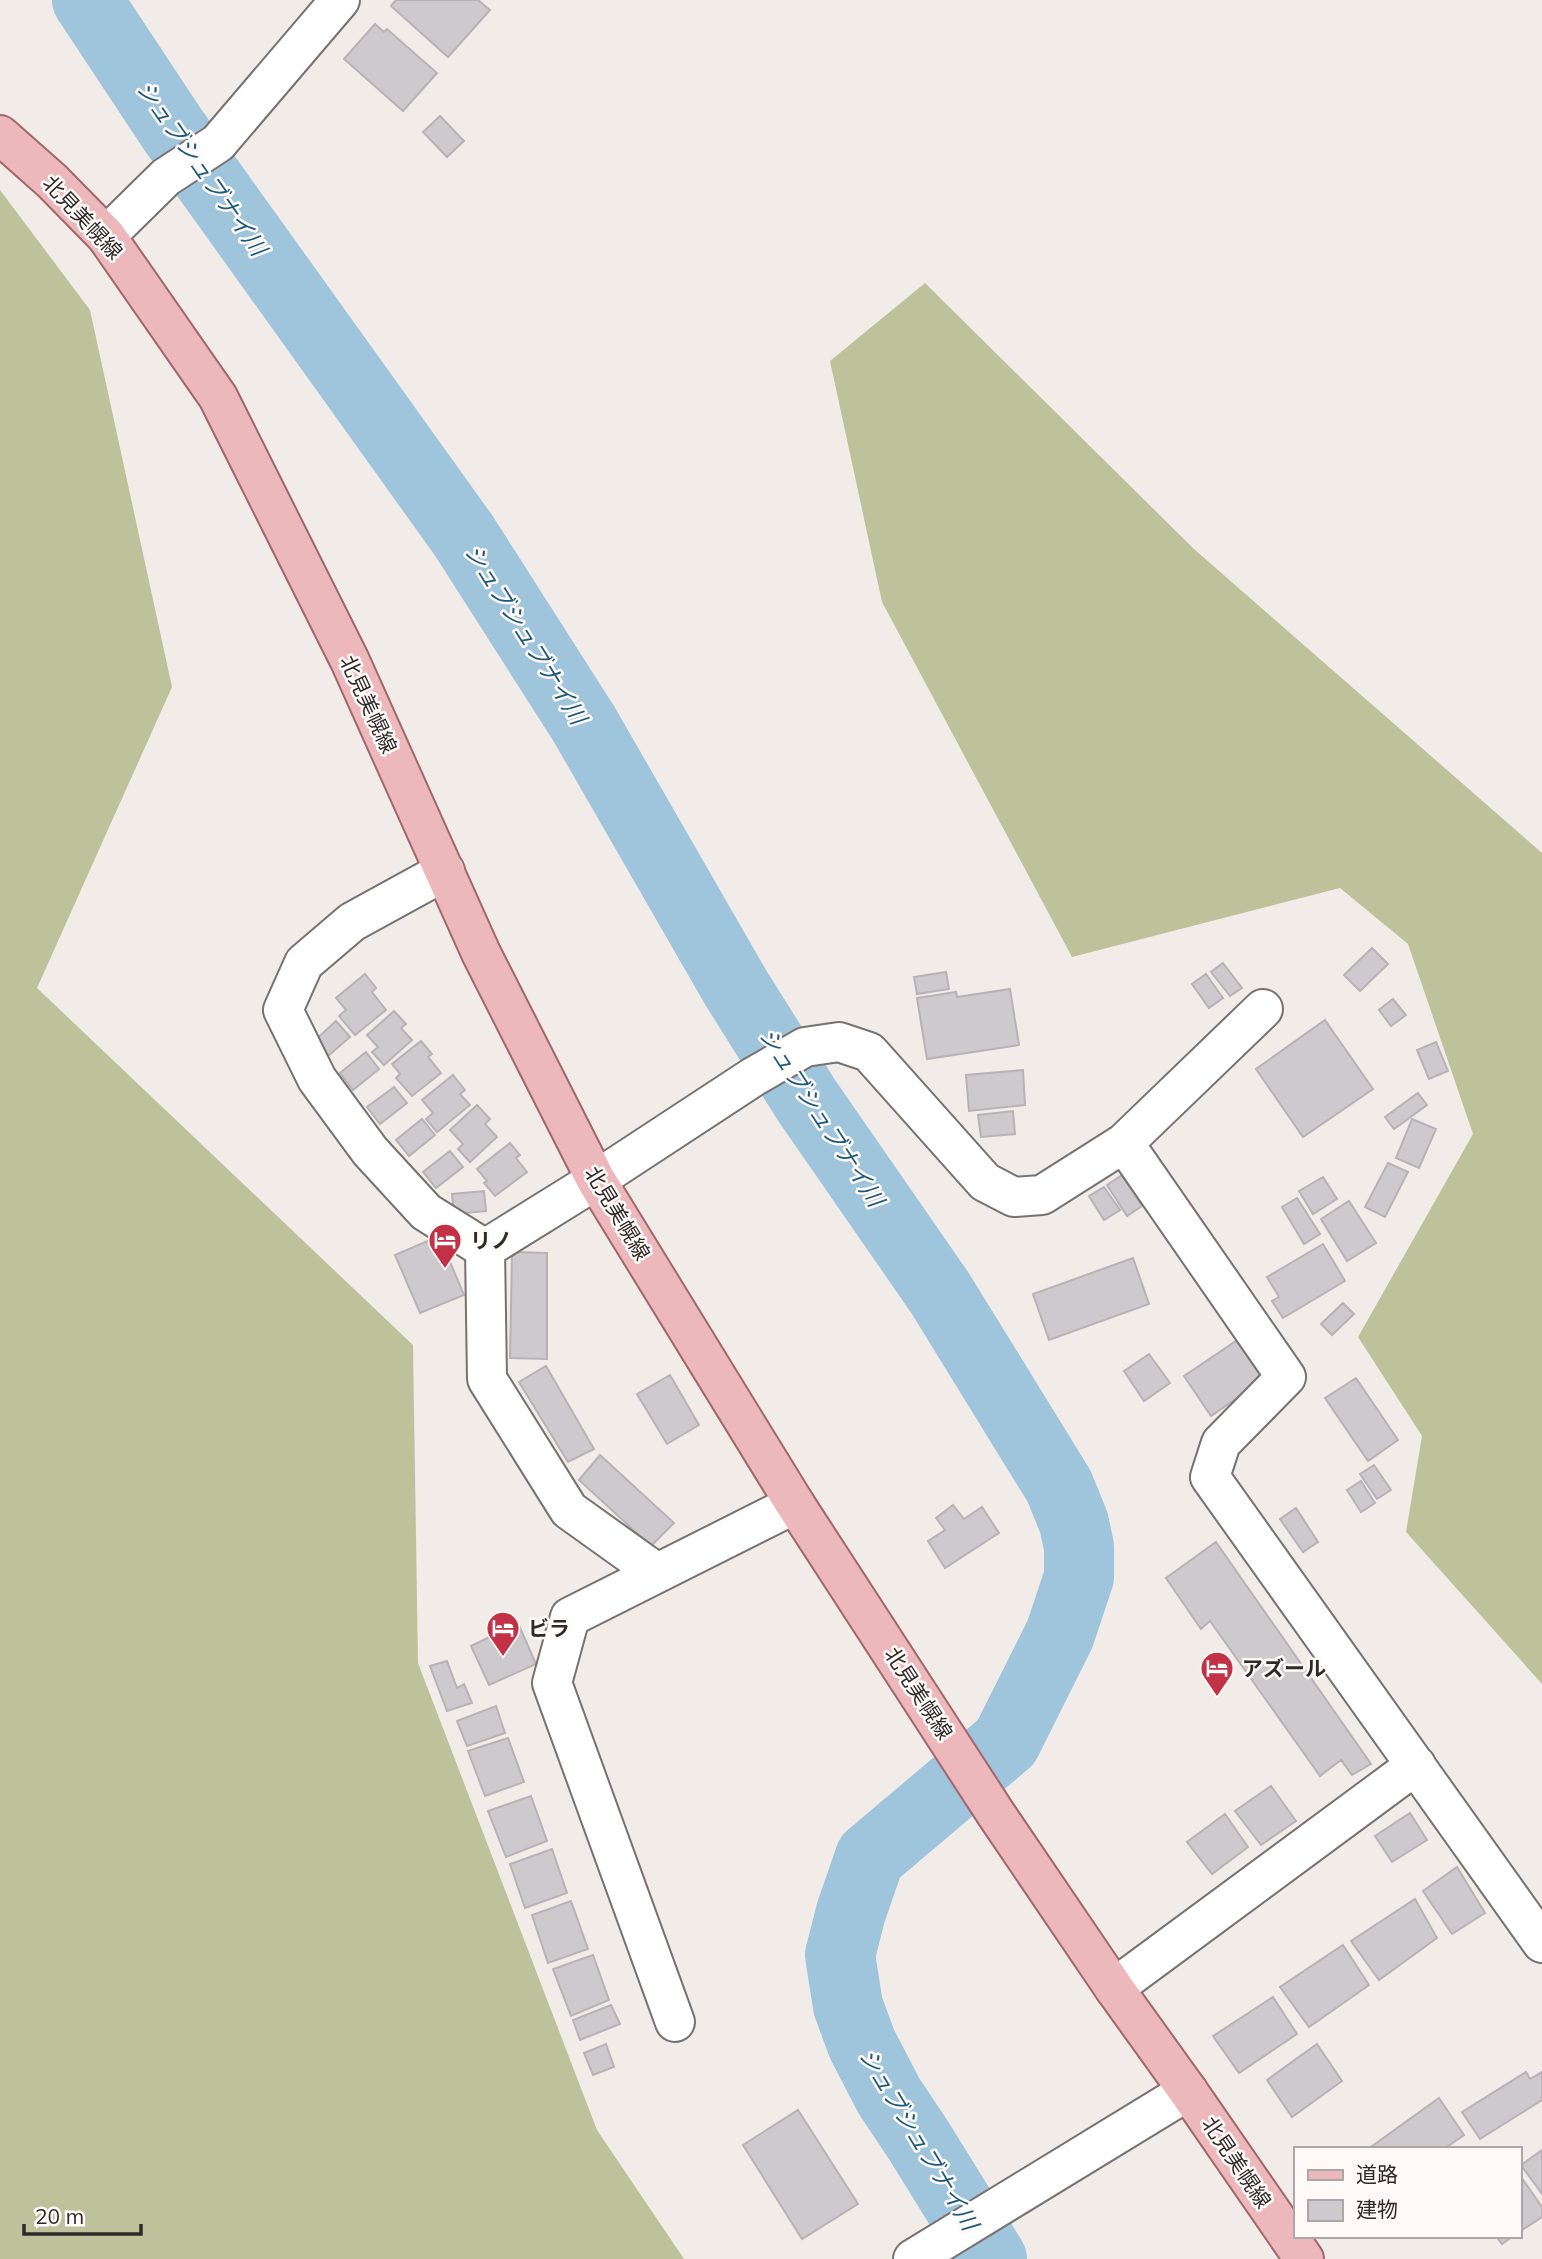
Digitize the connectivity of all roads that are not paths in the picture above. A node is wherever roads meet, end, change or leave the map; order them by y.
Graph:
1 (340, 0) edge
2 (0, 135) edge
3 (106, 236) junction
4 (445, 870) junction
5 (1263, 1009) dead end
6 (1124, 1143) junction
7 (596, 1180) junction
8 (485, 1249) junction
9 (795, 1504) junction
10 (657, 1573) junction
11 (1416, 1765) junction
12 (1542, 1943) edge
13 (1114, 1988) junction
14 (675, 2022) dead end
15 (1188, 2091) junction
16 (920, 2254) edge
17 (1304, 2259) edge

1 - 3 street
2 - 3 main road, 北見美幌線
3 - 4 main road, 北見美幌線
4 - 7 main road, 北見美幌線
4 - 8 street
5 - 6 street
6 - 7 street
6 - 11 street
7 - 8 street
7 - 9 main road, 北見美幌線
8 - 10 street
9 - 10 street
9 - 13 main road, 北見美幌線
10 - 14 street
11 - 12 street
11 - 13 street
13 - 15 main road, 北見美幌線
15 - 16 street
15 - 17 main road, 北見美幌線

